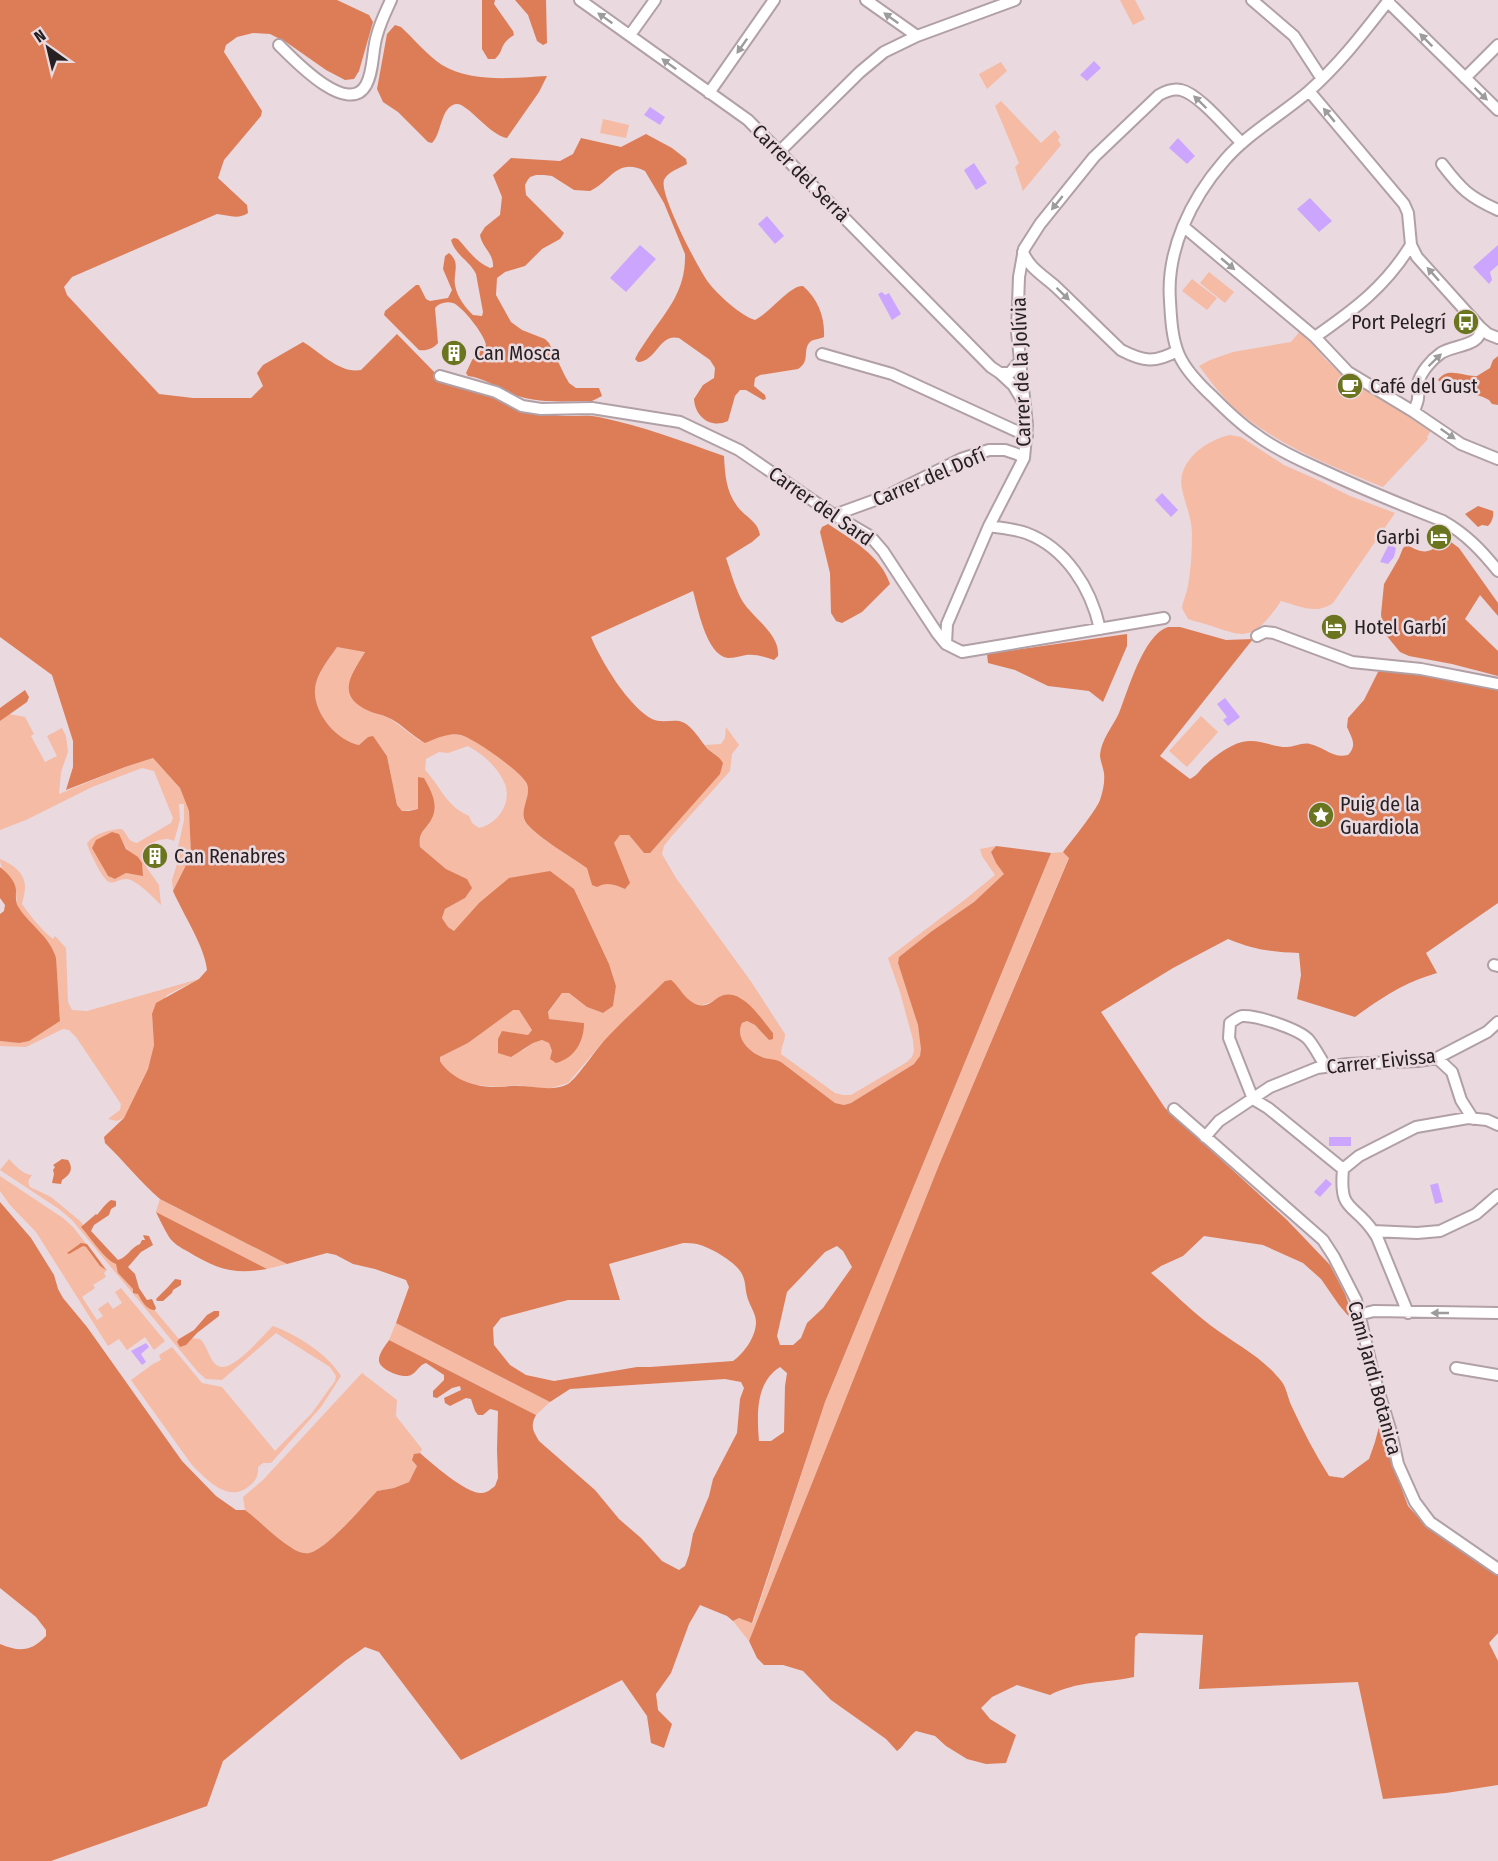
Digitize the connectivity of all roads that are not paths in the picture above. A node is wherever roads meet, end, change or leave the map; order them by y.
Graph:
1 (391, 0) edge
2 (580, 0) edge
3 (655, 0) edge
4 (774, 0) edge
5 (866, 0) edge
6 (1014, 0) edge
7 (1252, 0) edge
8 (1388, 1) edge
9 (630, 35) junction
10 (916, 36) junction
11 (279, 45) dead end
12 (1498, 45) edge
13 (1465, 78) junction
14 (1322, 79) junction
15 (1309, 91) junction
16 (709, 93) junction
17 (1498, 110) edge
18 (1242, 143) junction
19 (779, 152) junction
20 (1442, 164) dead end
21 (1498, 210) edge
22 (1184, 227) junction
23 (1411, 245) junction
24 (1023, 252) junction
25 (1036, 271) junction
26 (1019, 278) junction
27 (1480, 327) junction
28 (1315, 337) junction
29 (1498, 338) edge
30 (1177, 351) junction
31 (822, 354) dead end
32 (1019, 362) junction
33 (1000, 373) junction
34 (441, 376) dead end
35 (1025, 404) junction
36 (1414, 412) junction
37 (1027, 436) junction
38 (1024, 458) junction
39 (1498, 459) edge
40 (834, 515) junction
41 (989, 526) junction
42 (1493, 561) edge
43 (1498, 571) edge
44 (1164, 618) dead end
45 (1100, 629) junction
46 (1257, 636) dead end
47 (946, 644) junction
48 (1498, 684) edge
49 (1498, 1022) edge
50 (1437, 1058) junction
51 (1326, 1067) junction
52 (1252, 1099) junction
53 (1174, 1110) dead end
54 (1473, 1119) junction
55 (1498, 1125) edge
56 (1205, 1137) junction
57 (1343, 1169) junction
58 (1498, 1195) edge
59 (1373, 1231) junction
60 (1408, 1312) junction
61 (1498, 1313) edge
62 (1358, 1315) junction
63 (1456, 1368) dead end
64 (1498, 1375) edge
65 (1498, 1569) edge

1 - 11 street
9 -> 2 street, Carrer del Serrà
3 - 9 street
4 -> 16 street
10 -> 5 street
6 - 10 street
7 - 14 street
13 -> 8 street
8 - 14 street
16 -> 9 street, Carrer del Serrà
10 - 19 street
12 - 13 street
13 -> 17 street
14 - 15 street
15 - 18 street
23 -> 15 street
16 - 19 street, Carrer del Serrà
18 - 22 street
18 -> 24 street, Carrer de la Jolívia
19 - 33 street, Carrer del Serrà
20 - 21 street
22 -> 28 street
22 - 30 street
27 -> 23 street
23 - 28 street
24 - 25 street
24 - 26 street, Carrer de la Jolívia
25 - 26 street
25 -> 30 street
26 - 32 street, Carrer de la Jolívia
27 - 29 street
36 -> 27 street
28 - 36 street
30 - 42 street
31 - 37 street
32 - 33 street
32 - 35 street, Carrer de la Jolívia
33 - 35 street, Carrer del Serrà
34 - 40 street, Carrer del Sard
35 - 37 street, Carrer de la Jolívia
36 -> 39 street
37 - 38 street, Carrer de la Jolívia
38 - 40 street, Carrer del Dofí
38 - 41 street, Carrer de la Jolívia
40 - 47 street, Carrer del Sard
41 - 45 street
41 - 47 street, Carrer de la Jolívia
42 - 43 street
44 - 45 street
45 - 47 street
46 - 48 street
49 - 50 street, Carrer Eivissa
50 - 51 street, Carrer Eivissa
50 - 54 street
51 - 52 street, Carrer Eivissa
51 - 52 street
52 - 56 street, Carrer Eivissa
52 - 57 street
53 - 56 street, Camí Jardi Botanica
54 - 55 street
54 - 57 street
56 - 62 street, Camí Jardi Botanica
57 - 59 street
58 - 59 street
59 - 60 street
61 -> 60 street
60 - 62 street
62 - 65 street, Camí Jardi Botanica
63 - 64 street

